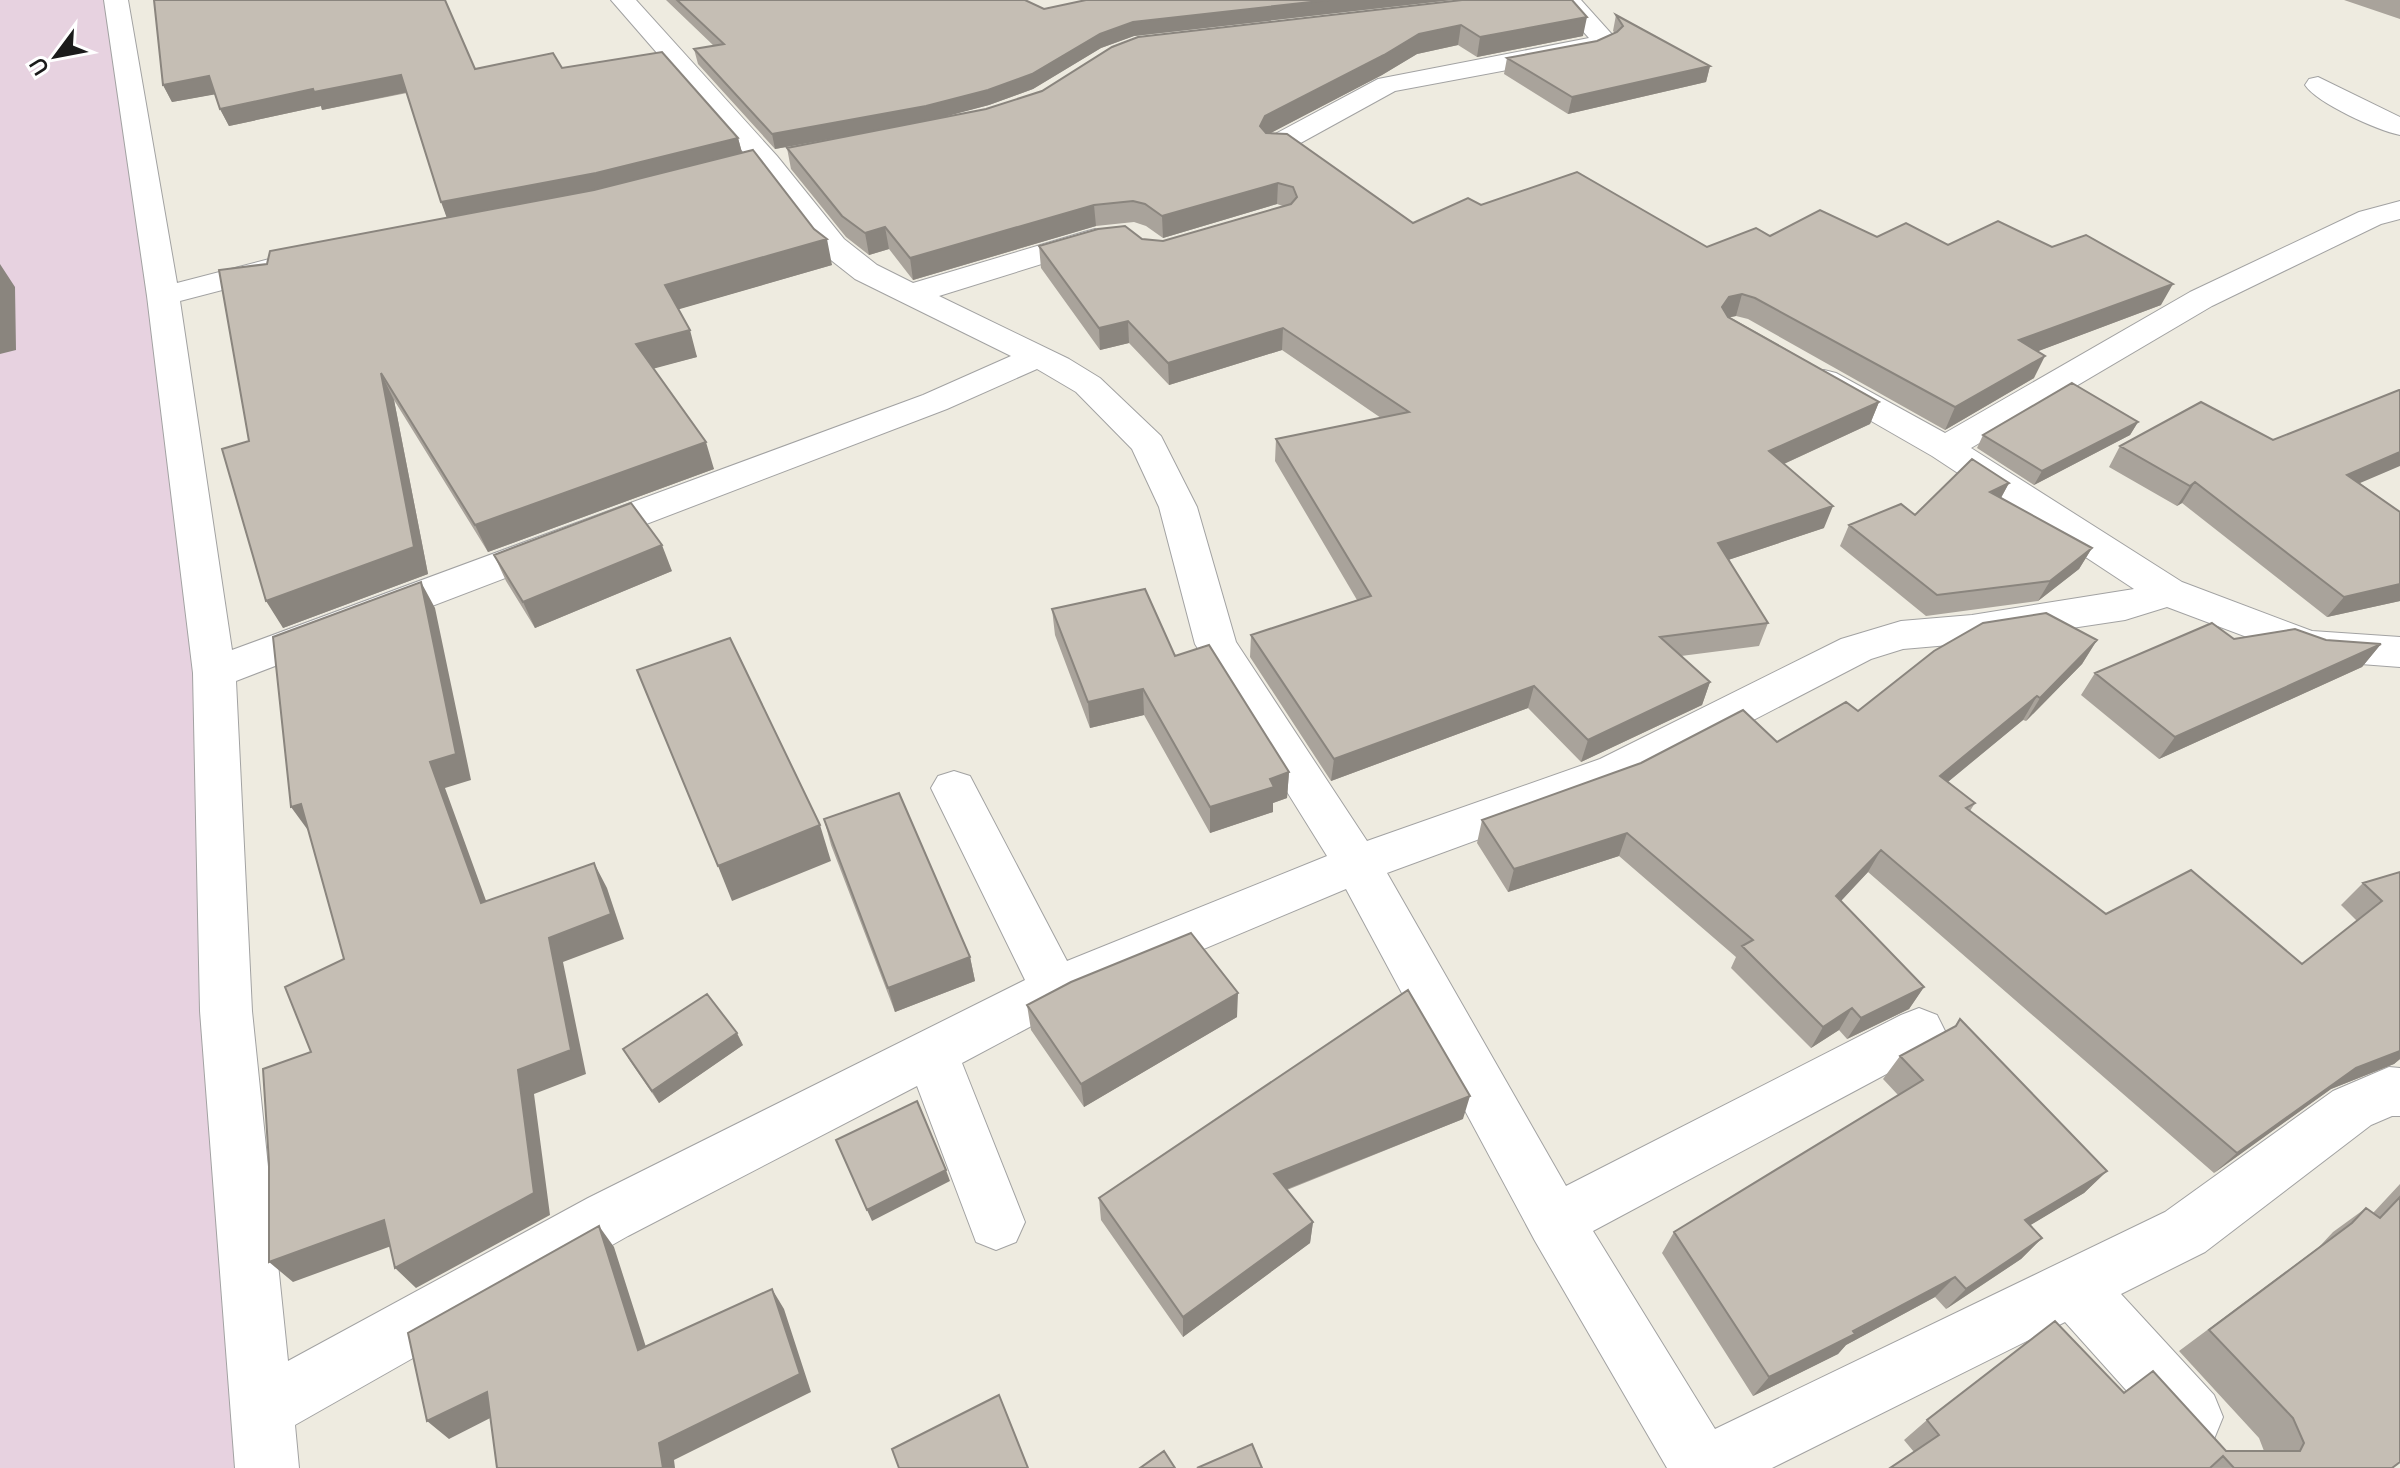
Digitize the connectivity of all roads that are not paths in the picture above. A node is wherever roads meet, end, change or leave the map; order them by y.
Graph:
1 (116, 0) edge
2 (623, 0) edge
3 (1507, 5) edge
4 (2318, 85) dead end
5 (2400, 127) edge
6 (1276, 145) edge
7 (2385, 214) edge
8 (2400, 231) edge
9 (1118, 234) edge
10 (305, 260) edge
11 (914, 293) junction
12 (163, 296) junction
13 (1037, 357) junction
14 (1801, 367) edge
15 (1945, 448) junction
16 (2168, 592) junction
17 (2400, 652) edge
18 (214, 673) junction
19 (954, 788) dead end
20 (1357, 864) junction
21 (1055, 989) junction
22 (1919, 1031) dead end
23 (932, 1054) junction
24 (2400, 1092) edge
25 (1555, 1221) junction
26 (996, 1222) dead end
27 (2073, 1286) junction
28 (261, 1410) junction
29 (2224, 1452) edge
30 (267, 1468) edge
31 (1703, 1468) edge

1 - 12 street
2 - 11 street
3 - 6 street
4 - 5 street
7 - 8 street
7 - 15 street
9 - 11 street
10 - 12 street
11 - 13 street
12 - 18 street
13 - 18 street
13 - 20 street
14 - 15 street
15 - 16 street
16 - 17 street
16 - 20 street
18 - 28 street
19 - 21 street
20 - 21 street
20 - 25 street
21 - 23 street
22 - 25 street
23 - 26 street
23 - 28 street
24 - 27 street
25 - 31 street
27 - 29 street
27 - 31 street
28 - 30 street

